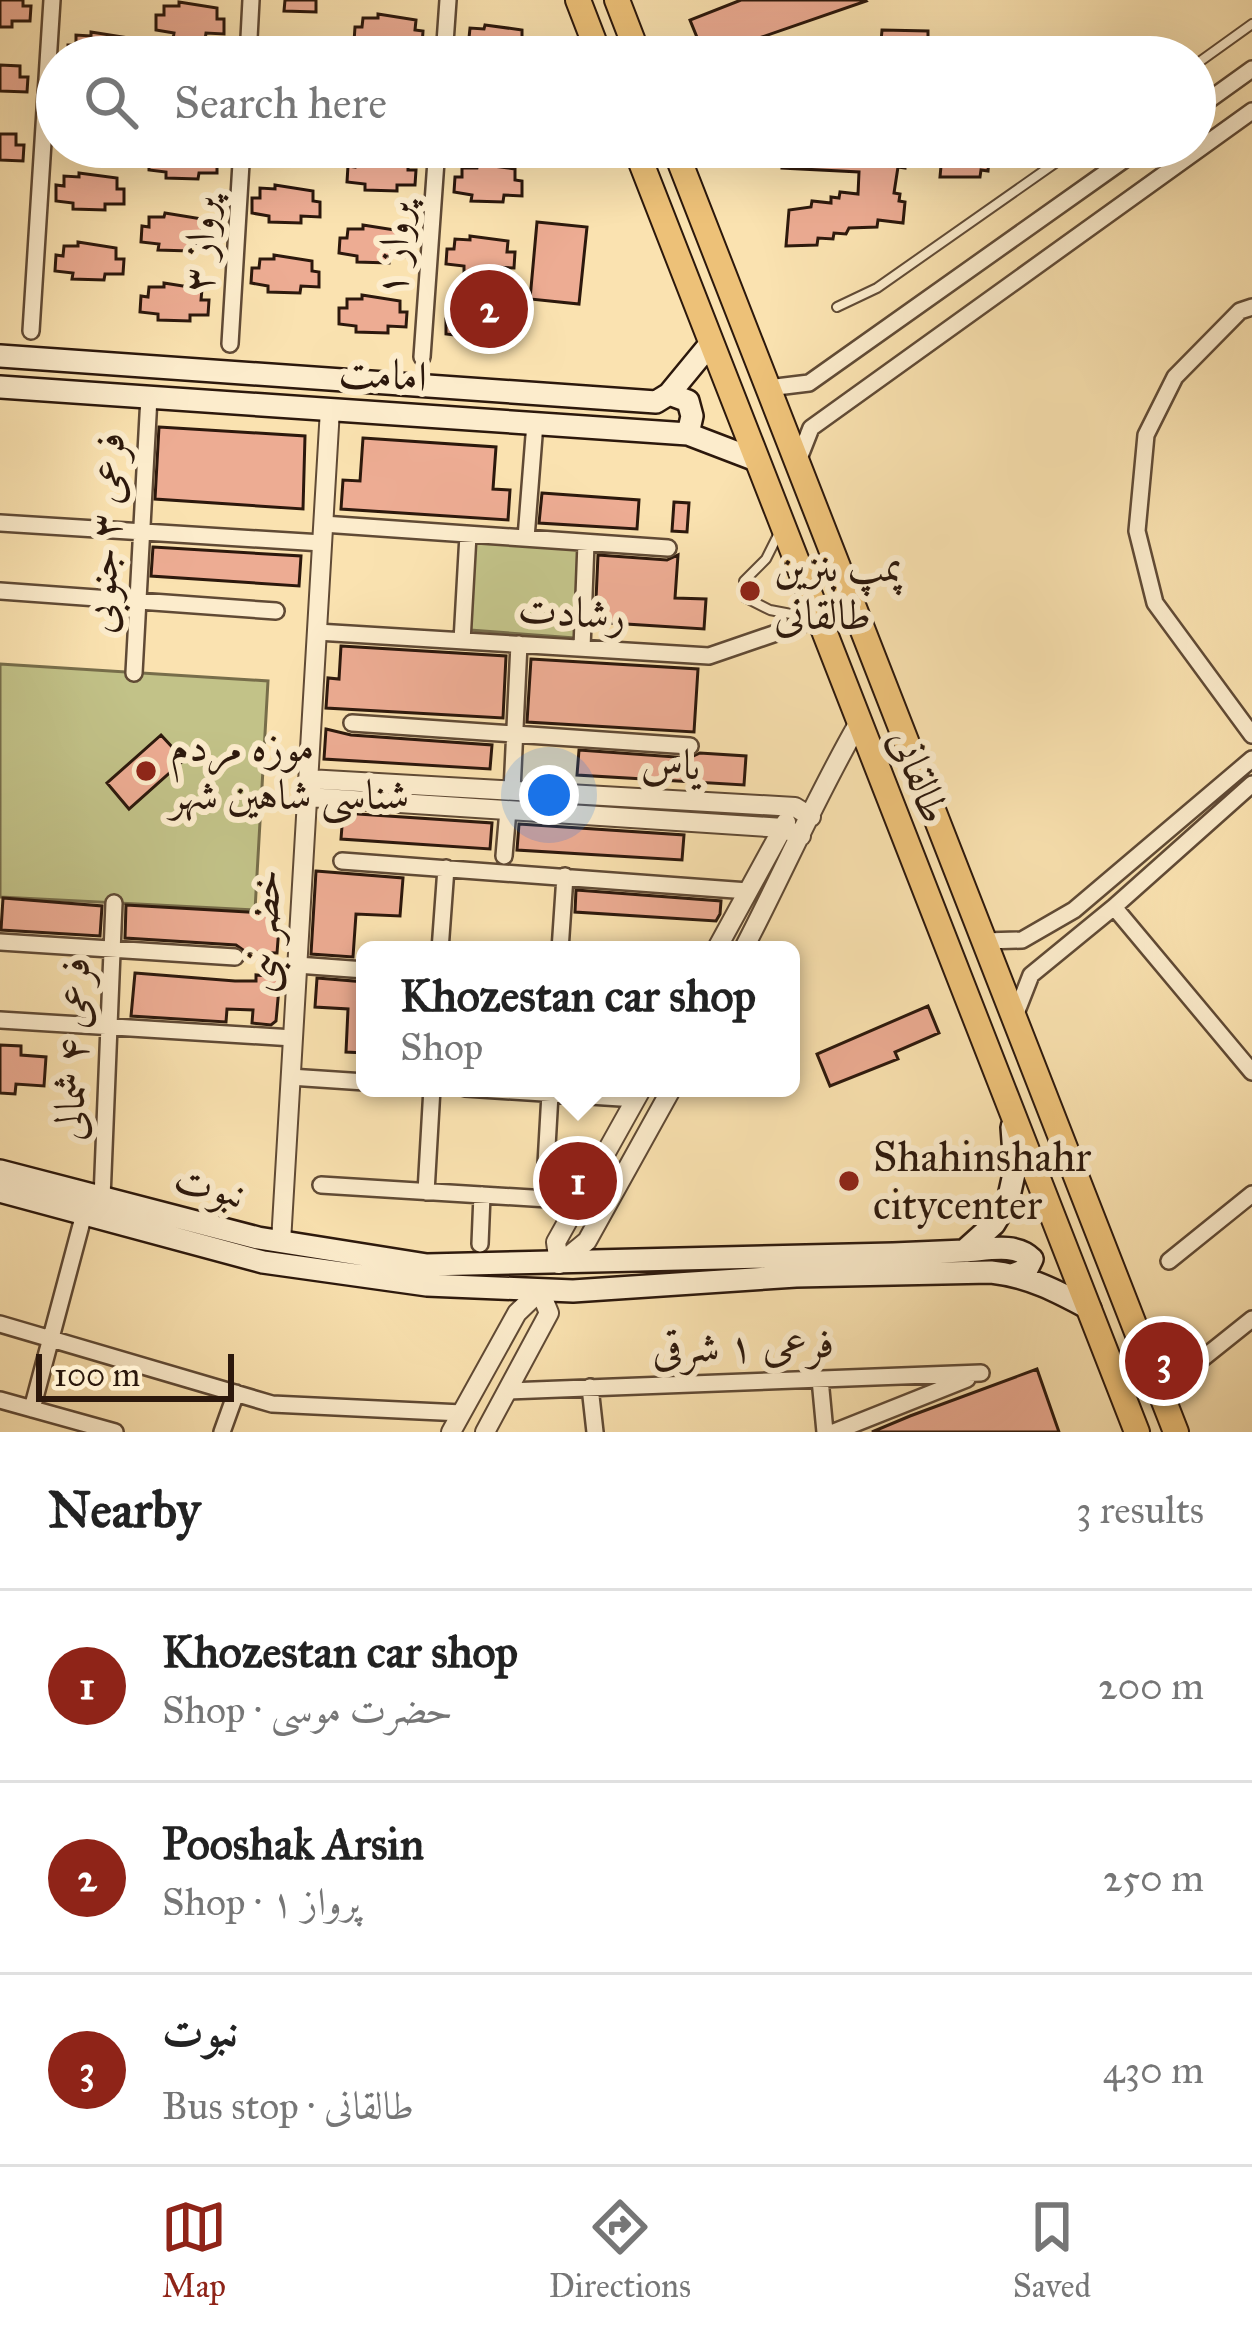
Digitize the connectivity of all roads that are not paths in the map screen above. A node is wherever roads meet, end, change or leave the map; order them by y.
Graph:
1 (52, 0) edge
2 (251, 0) edge
3 (448, 0) edge
4 (578, 0) edge
5 (617, 0) edge
6 (1252, 25) edge
7 (50, 36) edge
8 (249, 36) edge
9 (445, 36) edge
10 (592, 36) edge
11 (631, 36) edge
12 (1216, 50) edge
13 (1252, 69) edge
14 (1216, 95) edge
15 (1252, 111) edge
16 (1216, 137) edge
17 (41, 168) edge
18 (241, 168) edge
19 (436, 168) edge
20 (643, 168) edge
21 (682, 168) edge
22 (1048, 168) edge
23 (1112, 168) edge
24 (1173, 168) edge
25 (837, 307) dead end
26 (1252, 307) edge
27 (31, 331) dead end
28 (711, 343) junction
29 (230, 344) dead end
30 (0, 356) edge
31 (422, 357) dead end
32 (64, 359) junction
33 (0, 387) edge
34 (768, 388) junction
35 (63, 391) junction
36 (668, 394) junction
37 (148, 397) junction
38 (330, 410) junction
39 (535, 423) junction
40 (688, 434) junction
41 (756, 460) junction
42 (797, 464) junction
43 (0, 523) edge
44 (781, 526) junction
45 (142, 532) junction
46 (323, 533) junction
47 (468, 535) junction
48 (526, 538) junction
49 (586, 543) junction
50 (668, 548) dead end
51 (0, 591) edge
52 (138, 601) junction
53 (276, 611) dead end
54 (817, 619) junction
55 (317, 632) junction
56 (462, 641) junction
57 (519, 644) junction
58 (582, 648) junction
59 (134, 673) dead end
60 (352, 723) dead end
61 (858, 724) junction
62 (514, 735) junction
63 (1252, 735) edge
64 (690, 746) dead end
65 (1252, 759) edge
66 (1252, 784) edge
67 (308, 788) junction
68 (510, 801) junction
69 (803, 812) junction
70 (792, 832) junction
71 (504, 856) dead end
72 (342, 862) dead end
73 (446, 868) junction
74 (565, 876) junction
75 (748, 891) junction
76 (114, 903) dead end
77 (1114, 907) junction
78 (0, 941) edge
79 (441, 941) edge
80 (561, 941) edge
81 (721, 941) edge
82 (747, 941) edge
83 (984, 941) junction
84 (112, 950) junction
85 (235, 957) dead end
86 (297, 965) junction
87 (356, 969) edge
88 (1014, 1019) junction
89 (0, 1020) edge
90 (109, 1027) junction
91 (293, 1038) junction
92 (1031, 1063) junction
93 (1252, 1072) edge
94 (996, 1076) junction
95 (290, 1077) junction
96 (356, 1081) edge
97 (431, 1097) edge
98 (550, 1097) edge
99 (637, 1097) edge
100 (667, 1097) edge
101 (1008, 1109) junction
102 (0, 1171) edge
103 (321, 1185) dead end
104 (0, 1191) edge
105 (426, 1192) junction
106 (1252, 1194) edge
107 (482, 1196) junction
108 (544, 1199) junction
109 (580, 1202) junction
110 (93, 1206) junction
111 (281, 1242) junction
112 (480, 1244) dead end
113 (964, 1251) junction
114 (1168, 1261) dead end
115 (559, 1264) junction
116 (1015, 1274) junction
117 (540, 1291) junction
118 (1090, 1310) junction
119 (0, 1324) edge
120 (1249, 1329) edge
121 (51, 1340) junction
122 (1197, 1363) dead end
123 (820, 1379) junction
124 (590, 1388) junction
125 (507, 1391) junction
126 (236, 1393) junction
127 (0, 1400) edge
128 (32, 1409) junction
129 (462, 1413) junction
130 (866, 1426) edge
131 (115, 1432) edge
132 (222, 1432) edge
133 (452, 1432) edge
134 (485, 1432) edge
135 (595, 1432) edge
136 (830, 1432) edge
137 (1136, 1432) edge
138 (1176, 1432) edge

1 - 7 street
2 - 8 street
3 - 9 street
4 - 10 main road
5 - 11 main road
6 - 12 lane
13 - 14 street
15 - 16 street
17 - 27 street
18 - 29 street, پرواز ۳
19 - 31 street, پرواز ۱
20 - 28 main road, طالقانی
21 - 34 main road, طالقانی
22 - 25 lane
23 - 34 street
24 - 42 street
26 - 63 street
28 - 36 main road
28 - 41 main road, طالقانی
30 - 32 main road, امامت
32 - 35 main road
32 - 36 main road, امامت
33 - 35 main road, امامت
34 - 42 main road, طالقانی
35 - 37 main road, امامت
36 - 40 main road
37 - 38 main road, امامت
37 - 45 street, فرعی ۳ جنوبی
38 - 39 main road, امامت
38 - 46 street, خضر نبی
39 - 40 main road, امامت
39 - 48 street
40 - 41 main road, امامت
41 - 44 main road, طالقانی
42 - 83 main road, طالقانی
43 - 45 street
44 - 54 main road, طالقانی
44 - 54 lane
45 - 46 street
45 - 52 street, فرعی ۳ جنوبی
46 - 47 street
46 - 55 street, خضر نبی
47 - 48 street
47 - 56 street
48 - 49 street
49 - 50 street
49 - 58 street
51 - 52 street
52 - 53 street
52 - 59 street, فرعی ۳ جنوبی
54 - 58 street, رشادت
54 - 61 main road, طالقانی
55 - 56 street, رشادت
55 - 67 street, خضر نبی
56 - 57 street, رشادت
57 - 58 street, رشادت
57 - 62 street
60 - 62 street
61 - 69 street
61 - 94 main road, طالقانی
62 - 64 street
62 - 68 street
65 - 83 street
66 - 77 street
67 - 68 street, یاس
67 - 86 street, خضر نبی
68 - 69 street, یاس
68 - 70 street, یاس
68 - 71 street
69 - 70 street
70 - 75 street
70 - 82 street
72 - 73 street
73 - 74 street
73 - 79 street
74 - 75 street
74 - 80 street
75 - 81 street
76 - 84 street, فرعی ۴ شمالی
77 - 88 street
77 - 93 street
78 - 84 street
83 - 88 main road, طالقانی
84 - 85 street
84 - 90 street, فرعی ۴ شمالی
86 - 87 street
86 - 91 street, خضر نبی
88 - 92 main road, طالقانی
89 - 90 street
90 - 91 street
90 - 110 street, فرعی ۴ شمالی
91 - 95 street, خضر نبی
92 - 94 main road
92 - 138 main road, طالقانی
94 - 101 main road, طالقانی
95 - 96 street
95 - 111 street, خضر نبی
97 - 105 street
98 - 108 street
99 - 109 street
100 - 115 street
101 - 113 main road
101 - 118 main road, طالقانی
102 - 110 main road, نبوت
103 - 105 street
104 - 110 main road, نبوت
105 - 107 street
106 - 114 street
107 - 108 street
107 - 112 street
108 - 109 street
109 - 115 street
110 - 111 main road, نبوت
110 - 117 main road, نبوت
110 - 121 street, فرعی ۴ شمالی
111 - 115 main road, نبوت
113 - 115 main road, نبوت
113 - 116 main road, نبوت
116 - 117 main road, نبوت
116 - 118 main road, نبوت
117 - 125 street
117 - 129 street
118 - 137 main road, طالقانی
119 - 121 street
120 - 122 street
121 - 126 street
121 - 128 street, فرعی ۴ شمالی
123 - 124 street, فرعی ۱ شرقی
123 - 130 street, فرعی ۱ شرقی
123 - 136 street
124 - 125 street, فرعی ۱ شرقی
124 - 135 street
125 - 134 street
126 - 129 street
126 - 132 street
127 - 128 street
128 - 131 street
129 - 133 street
130 - 136 street

